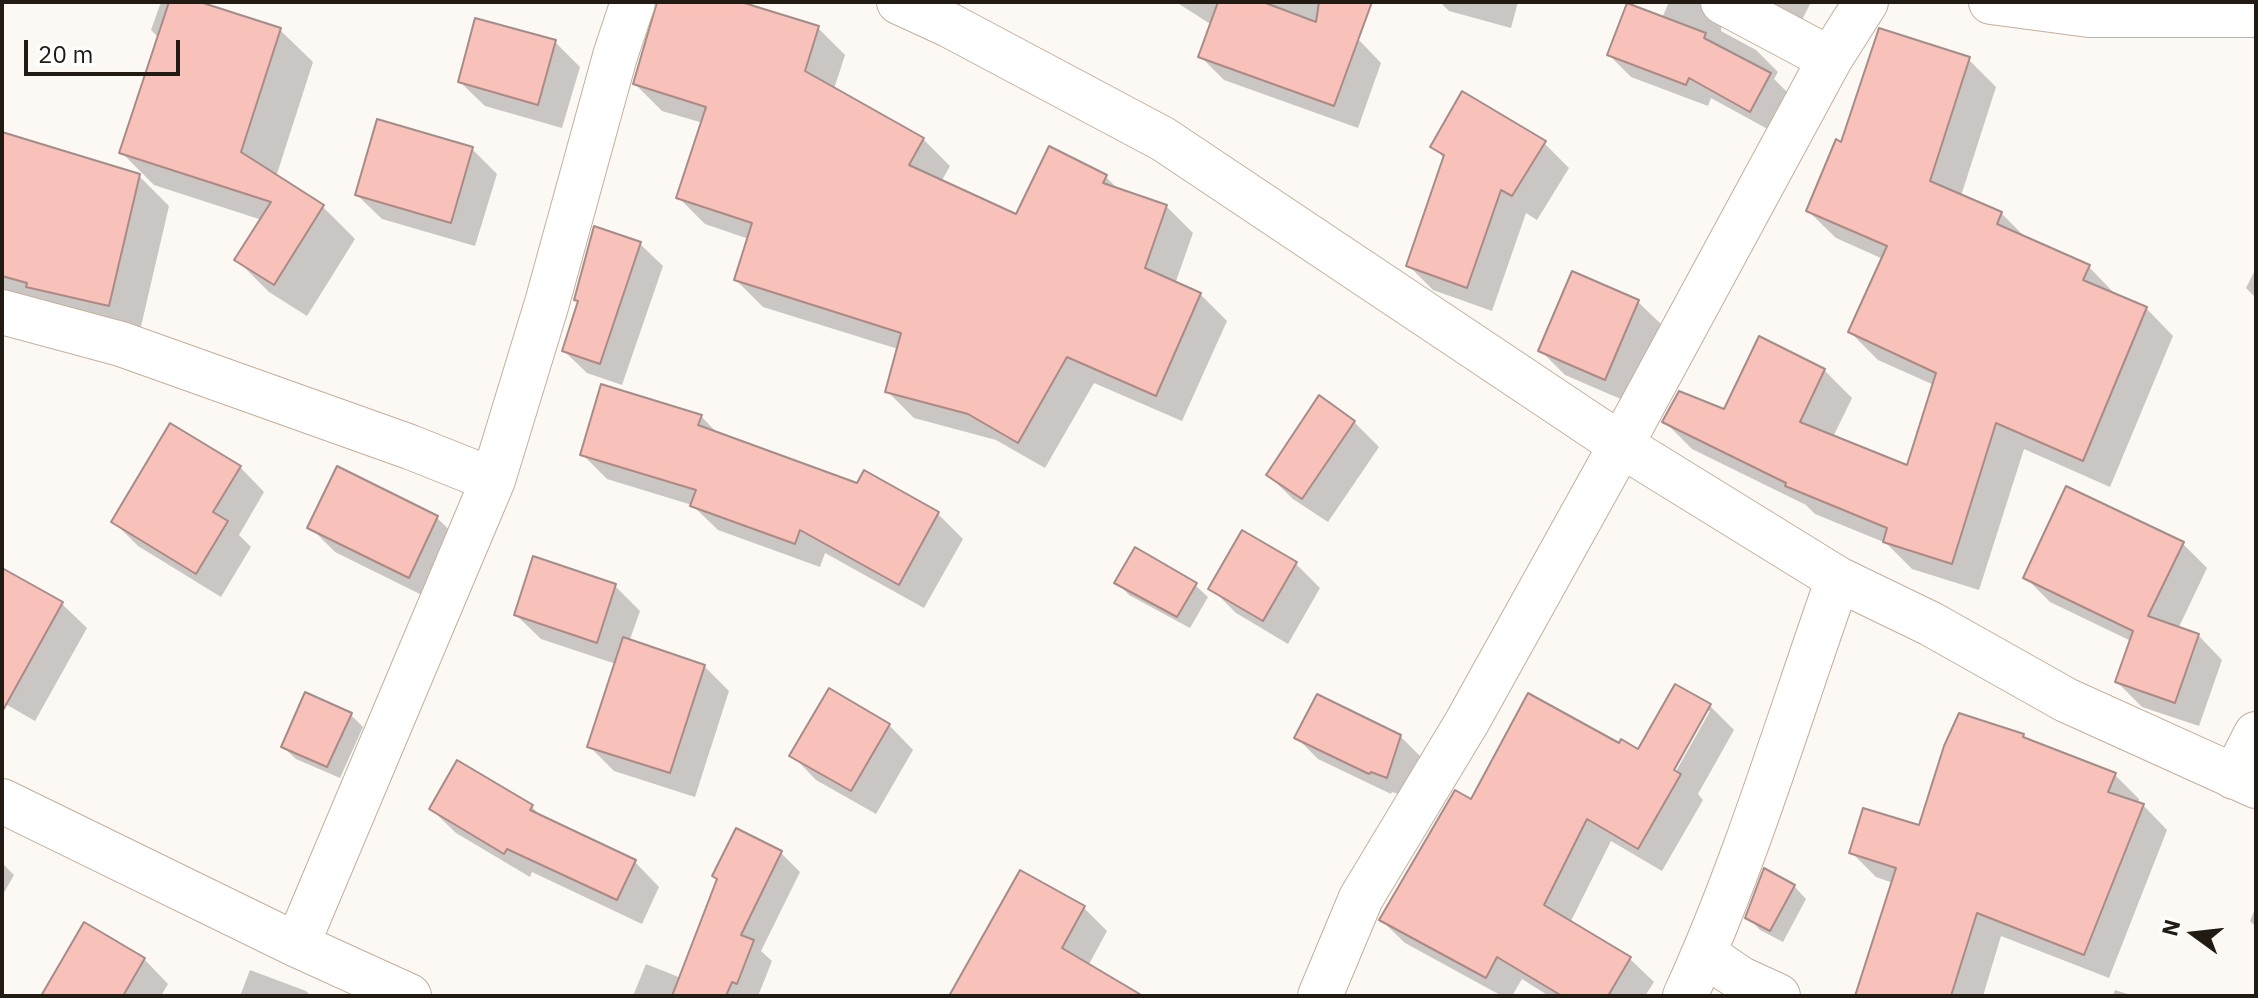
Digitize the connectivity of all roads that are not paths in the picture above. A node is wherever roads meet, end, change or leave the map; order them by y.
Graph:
1 (633, 2) edge
2 (899, 2) edge
3 (1723, 2) edge
4 (1866, 2) edge
5 (1991, 2) edge
6 (2256, 15) edge
7 (1830, 59) junction
8 (2, 312) edge
9 (1621, 445) junction
10 (493, 480) junction
11 (1838, 579) junction
12 (2256, 734) edge
13 (2245, 781) edge
14 (2, 801) edge
15 (297, 945) junction
16 (1704, 954) junction
17 (409, 996) edge
18 (1320, 996) edge
19 (1685, 996) edge
20 (1778, 996) edge

1 - 10 street
2 - 9 street
3 - 7 street
4 - 7 street
5 - 6 street
7 - 9 street
8 - 10 street
9 - 11 street
9 - 18 street
10 - 15 street
11 - 13 street
11 - 16 street
12 - 13 street
14 - 15 street
15 - 17 street
16 - 19 street
16 - 20 street

